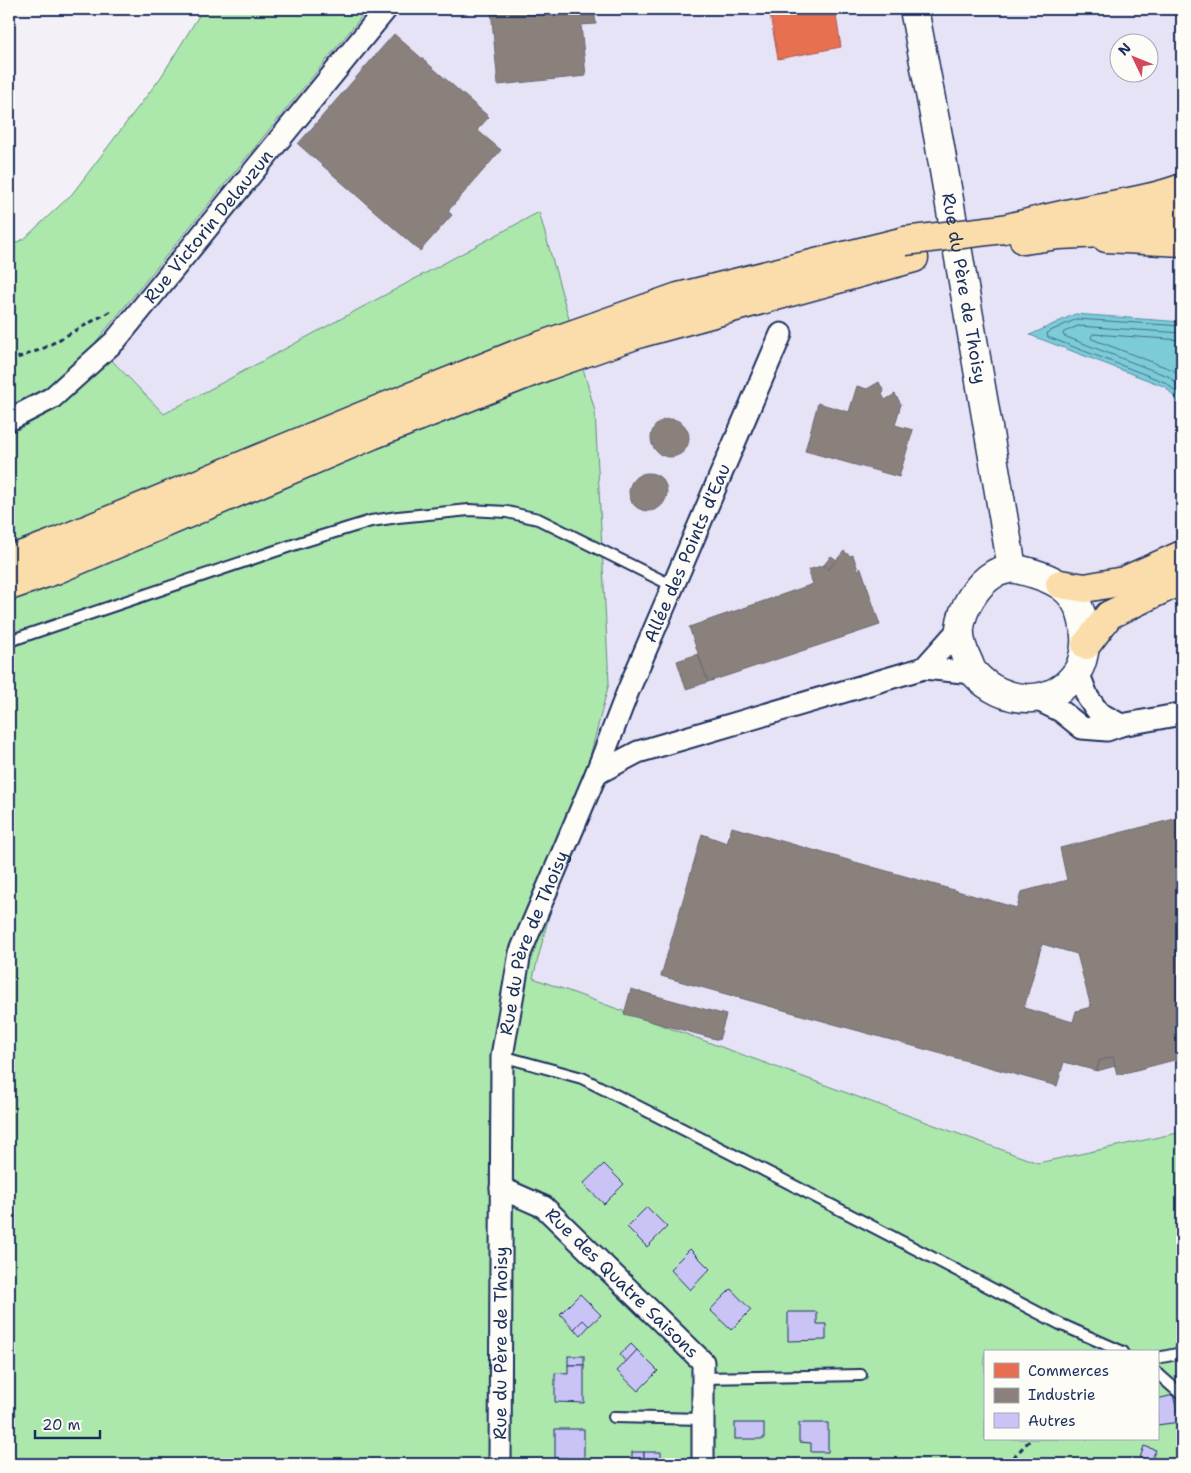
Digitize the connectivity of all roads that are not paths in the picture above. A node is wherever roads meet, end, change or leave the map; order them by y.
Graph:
1 (386, 9) edge
2 (914, 9) edge
3 (1182, 188) edge
4 (1182, 216) edge
5 (1182, 230) edge
6 (1059, 235) junction
7 (1003, 236) junction
8 (1182, 242) edge
9 (909, 250) junction
10 (781, 334) dead end
11 (9, 420) edge
12 (1182, 555) edge
13 (9, 560) edge
14 (1012, 568) junction
15 (1182, 580) edge
16 (1060, 584) junction
17 (9, 586) edge
18 (672, 586) junction
19 (960, 628) junction
20 (9, 641) edge
21 (1086, 645) junction
22 (924, 668) junction
23 (1078, 672) junction
24 (973, 673) junction
25 (1036, 698) junction
26 (1182, 714) edge
27 (1121, 725) junction
28 (596, 774) junction
29 (502, 1056) junction
30 (501, 1188) junction
31 (1118, 1350) edge
32 (1182, 1352) edge
33 (1158, 1358) edge
34 (1158, 1374) edge
35 (861, 1375) dead end
36 (704, 1378) junction
37 (1182, 1396) edge
38 (614, 1416) dead end
39 (703, 1419) junction
40 (500, 1464) edge
41 (703, 1464) edge

1 - 11 street, Rue Victorin Delauzun
2 - 14 main road, Rue du Père de Thoisy
3 - 7 highway
4 - 7 highway
5 - 6 highway
6 - 7 highway
6 - 8 highway
7 - 9 highway
9 - 13 highway
9 - 17 highway
10 - 18 street, Allée des Points d'Eau
12 - 16 highway
14 - 16 main road
14 - 19 main road
15 - 21 highway
16 - 21 main road
18 - 20 lane
18 - 28 street, Allée des Points d'Eau
19 - 22 street
19 - 24 main road
21 - 23 main road
22 - 24 street
22 - 28 street
23 - 25 main road
23 - 27 street
24 - 25 main road
25 - 27 street
26 - 27 street
28 - 29 street, Rue du Père de Thoisy
29 - 30 street, Rue du Père de Thoisy
29 - 31 lane
30 - 36 street, Rue des Quatre Saisons
30 - 40 street, Rue du Père de Thoisy
32 - 33 lane
34 - 37 lane
35 - 36 lane
36 - 39 street, Rue des Quatre Saisons
38 - 39 lane
39 - 41 street, Rue des Quatre Saisons

